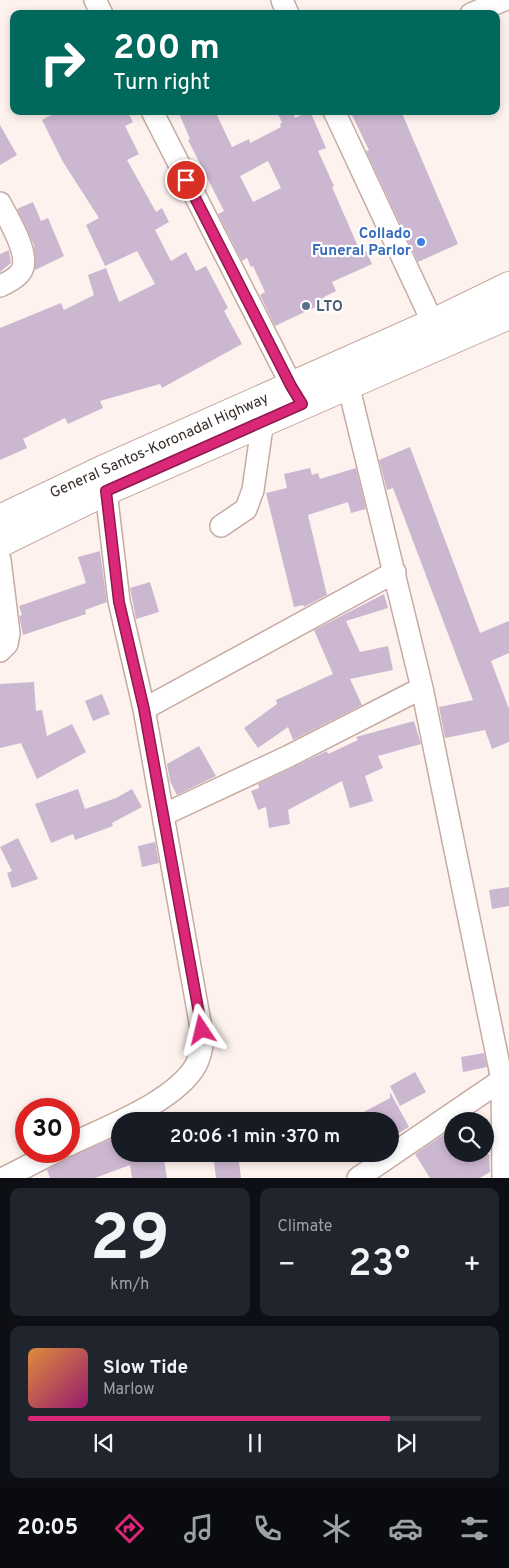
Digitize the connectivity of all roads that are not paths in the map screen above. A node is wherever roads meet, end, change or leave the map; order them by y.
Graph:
1 (504, 0) edge
2 (480, 10) edge
3 (154, 115) edge
4 (336, 115) edge
5 (0, 203) edge
6 (0, 286) edge
7 (509, 286) edge
8 (509, 315) edge
9 (433, 323) junction
10 (344, 374) junction
11 (297, 395) junction
12 (263, 420) junction
13 (106, 491) junction
14 (0, 519) edge
15 (221, 526) dead end
16 (0, 543) edge
17 (0, 560) edge
18 (395, 572) junction
19 (0, 651) edge
20 (422, 688) junction
21 (144, 709) junction
22 (163, 815) junction
23 (506, 1078) edge
24 (80, 1139) edge
25 (33, 1163) edge
26 (4, 1178) edge
27 (358, 1178) edge
28 (503, 1178) edge

1 - 2 street
3 - 11 street
4 - 9 street
5 - 6 street
7 - 9 highway, General Santos-Koronadal Highway
8 - 10 highway, General Santos-Koronadal Highway
9 - 10 highway, General Santos-Koronadal Highway
10 - 11 highway, General Santos-Koronadal Highway
10 - 18 street
11 - 12 highway, General Santos-Koronadal Highway
11 - 14 highway, General Santos-Koronadal Highway
12 - 13 highway, General Santos-Koronadal Highway
12 - 15 street
13 - 16 highway, General Santos-Koronadal Highway
13 - 21 street
17 - 19 street
18 - 20 street
18 - 21 street
20 - 22 street
20 - 23 street
21 - 22 street
22 - 24 street
23 - 27 street
23 - 28 street
25 - 26 street

